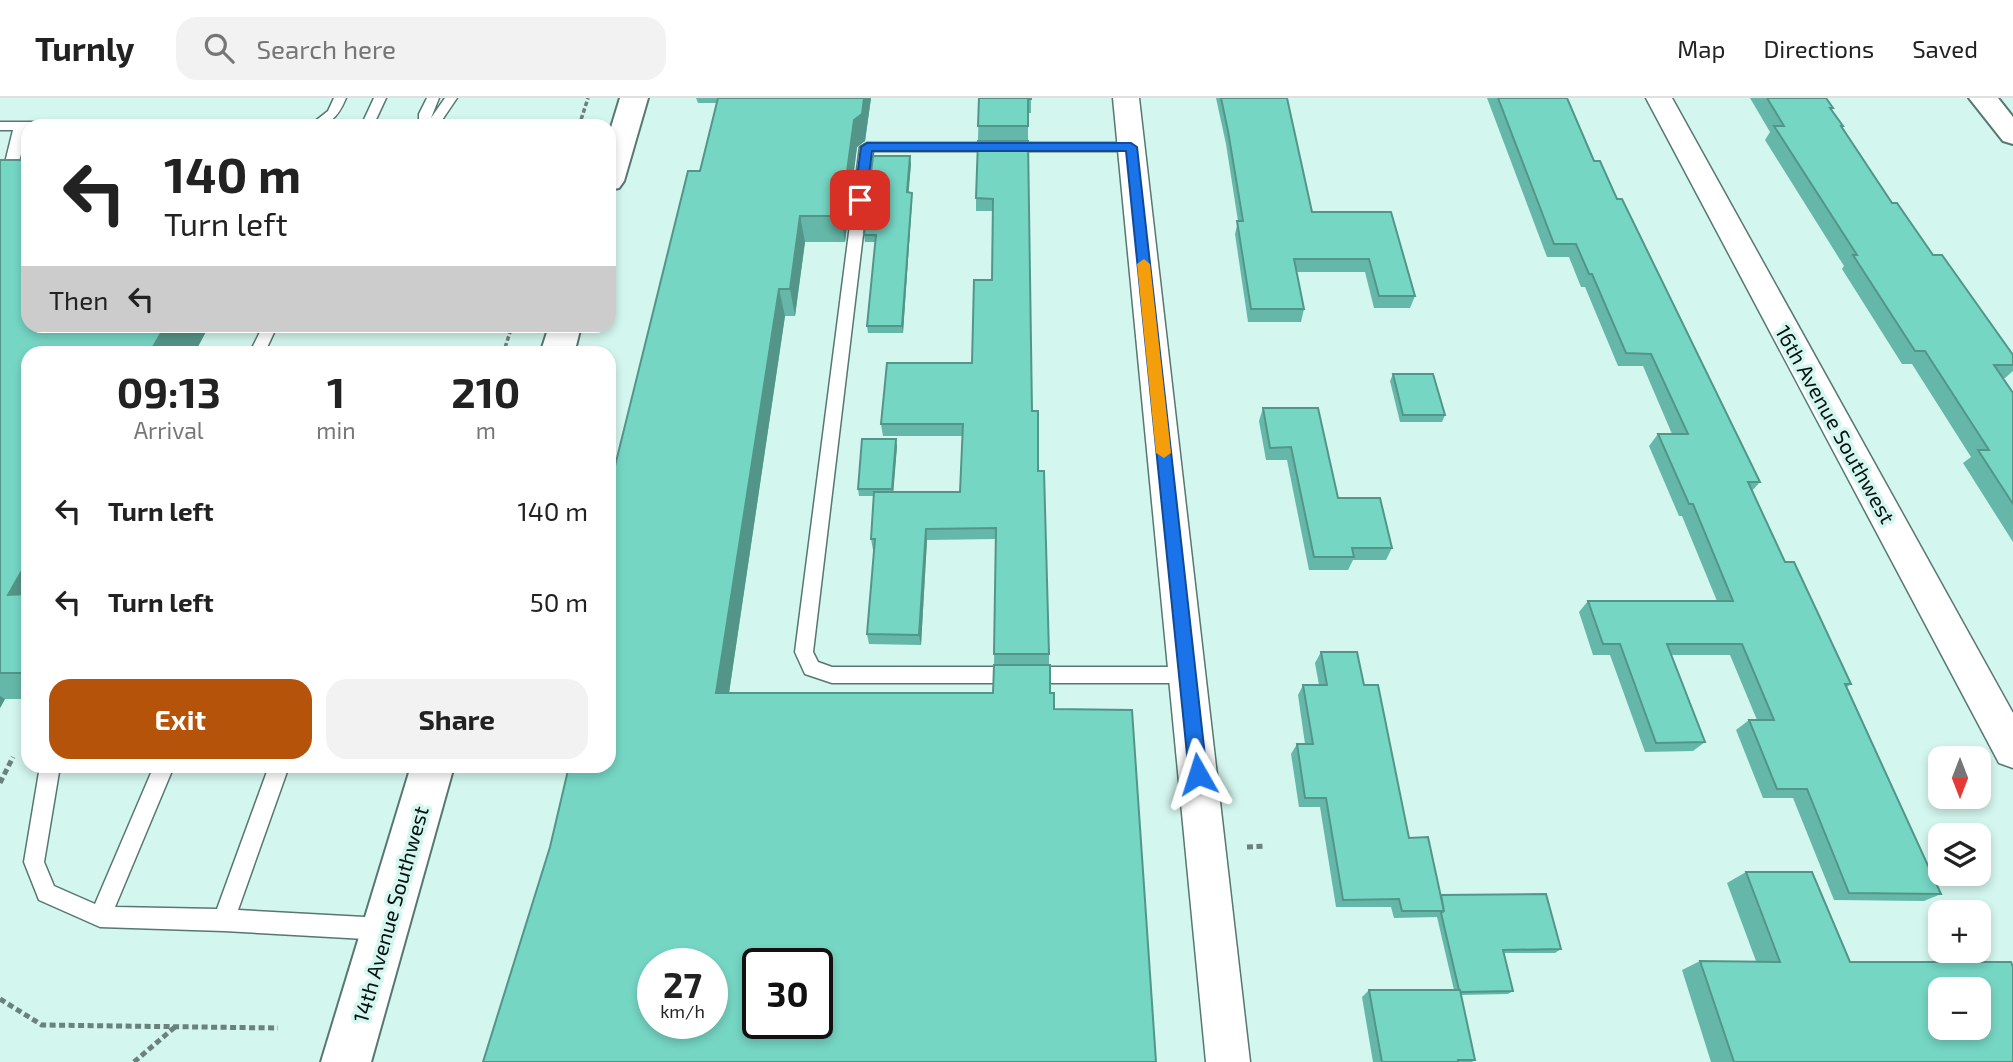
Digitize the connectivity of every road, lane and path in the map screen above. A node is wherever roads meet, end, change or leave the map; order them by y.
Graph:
1 (340, 98) edge
2 (380, 98) edge
3 (433, 98) edge
4 (451, 98) edge
5 (588, 98) edge
6 (634, 98) edge
7 (1126, 98) edge
8 (1659, 98) edge
9 (1983, 98) edge
10 (325, 119) edge
11 (370, 119) edge
12 (425, 119) edge
13 (437, 119) edge
14 (581, 119) edge
15 (0, 126) edge
16 (20, 126) joint
17 (2013, 135) edge
18 (1131, 147) junction
19 (616, 158) edge
20 (21, 178) edge
21 (1187, 675) junction
22 (2013, 750) edge
23 (13, 757) dead end
24 (49, 773) edge
25 (161, 773) edge
26 (276, 773) edge
27 (431, 773) edge
28 (0, 783) edge
29 (100, 917) junction
30 (224, 920) junction
31 (385, 929) junction
32 (0, 999) edge
33 (174, 1027) junction
34 (278, 1028) dead end
35 (134, 1062) edge
36 (346, 1062) edge
37 (1228, 1062) edge

1 - 10 lane
2 - 11 lane
3 - 12 lane
4 - 13 lane
5 - 14 path
6 - 19 street
7 - 18 street
8 - 22 street, 16th Avenue Southwest
9 - 17 street
15 - 16 lane
16 - 20 lane
18 - 21 street
18 - 21 lane
21 - 37 street
23 - 28 path
24 - 29 lane
25 - 29 lane
26 - 30 lane
27 - 31 street, 14th Avenue Southwest
29 - 30 lane
30 - 31 lane
31 - 36 street, 14th Avenue Southwest
32 - 33 path
33 - 34 path
33 - 35 path

